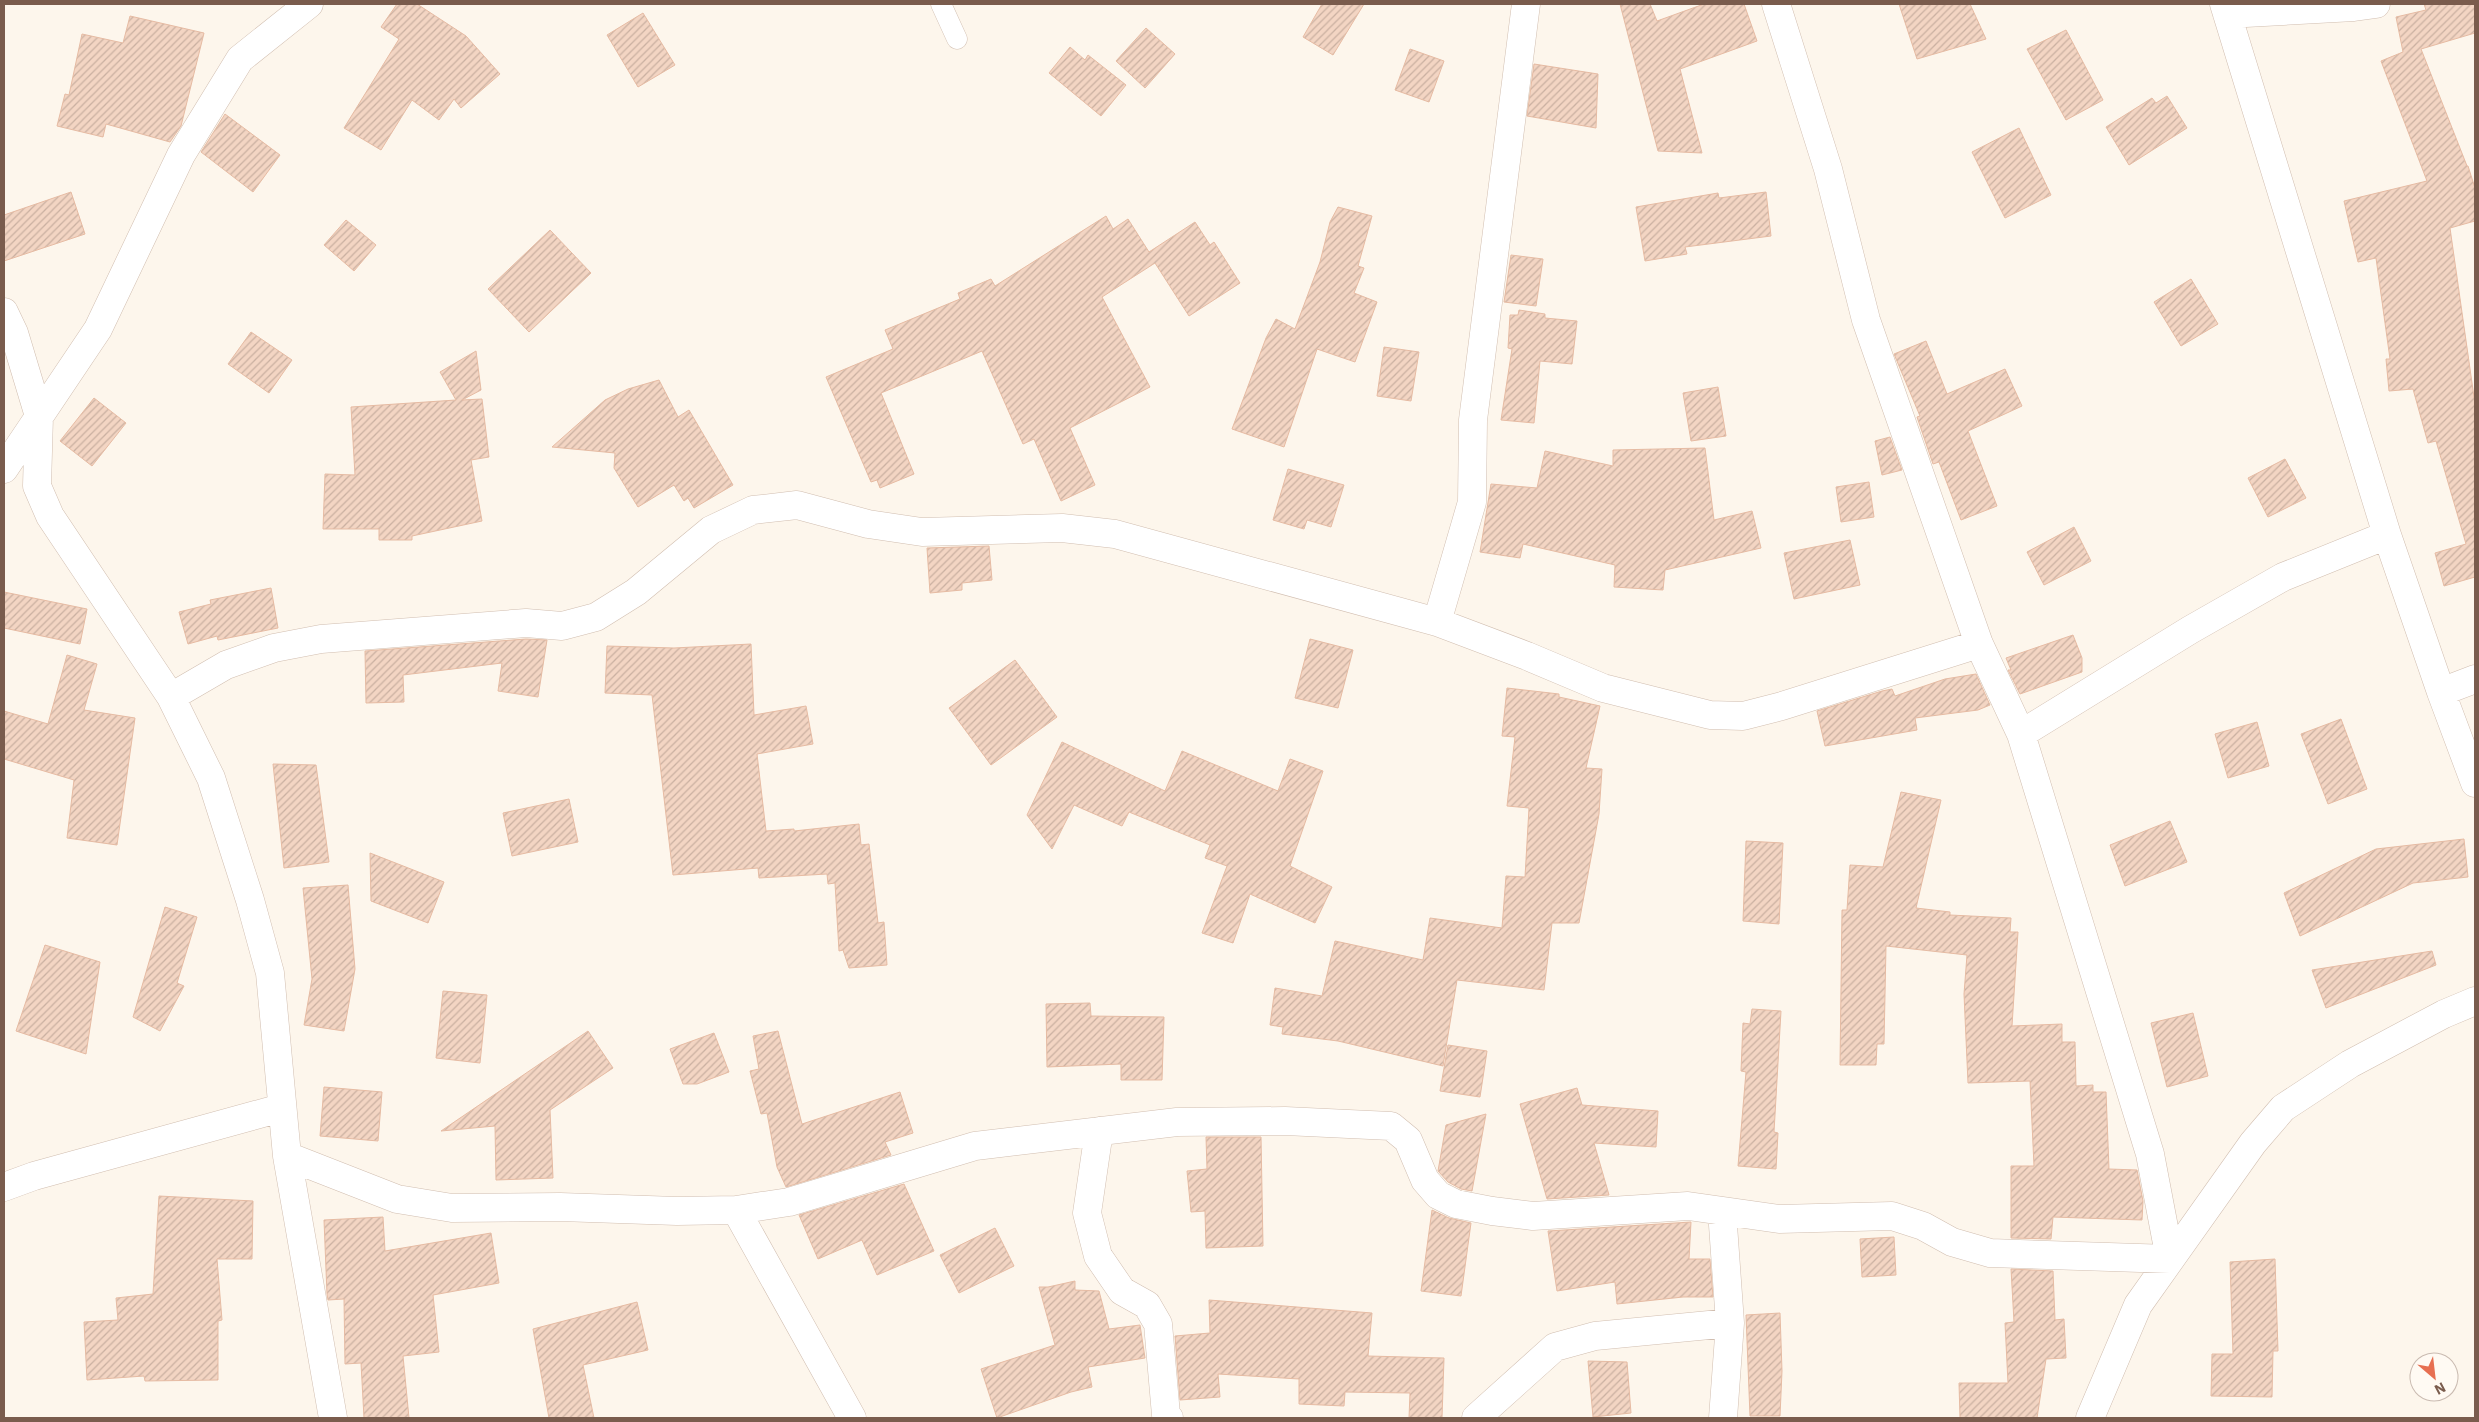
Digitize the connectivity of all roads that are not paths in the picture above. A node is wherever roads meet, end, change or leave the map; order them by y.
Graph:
1 (309, 4) edge
2 (941, 4) edge
3 (1526, 4) edge
4 (1776, 4) edge
5 (2376, 4) edge
6 (2225, 9) edge
7 (957, 39) dead end
8 (4, 312) edge
9 (39, 416) junction
10 (4, 469) edge
11 (2387, 534) junction
12 (1437, 622) junction
13 (1979, 644) junction
14 (2475, 679) edge
15 (2441, 692) junction
16 (171, 697) junction
17 (2021, 734) junction
18 (2475, 783) edge
19 (2475, 1001) edge
20 (282, 1108) junction
21 (1099, 1131) junction
22 (287, 1156) junction
23 (4, 1187) edge
24 (736, 1210) junction
25 (1722, 1211) junction
26 (2170, 1259) junction
27 (1730, 1323) junction
28 (334, 1418) edge
29 (852, 1418) edge
30 (1168, 1418) edge
31 (1476, 1418) edge
32 (1723, 1418) edge
33 (2090, 1418) edge

1 - 9 street
2 - 7 lane
3 - 12 street
4 - 13 street
5 - 6 street
6 - 11 street
8 - 9 street
9 - 10 street
9 - 16 street
11 - 15 street
11 - 17 street
12 - 13 street
12 - 16 street
13 - 17 street
14 - 15 street
15 - 18 street
16 - 20 street
17 - 26 street
19 - 26 street
20 - 22 street
20 - 23 street
21 - 24 street
21 - 25 street
21 - 30 street
22 - 24 street
22 - 28 street
24 - 29 street
25 - 26 street
25 - 27 street
26 - 33 street
27 - 31 street
27 - 32 street

